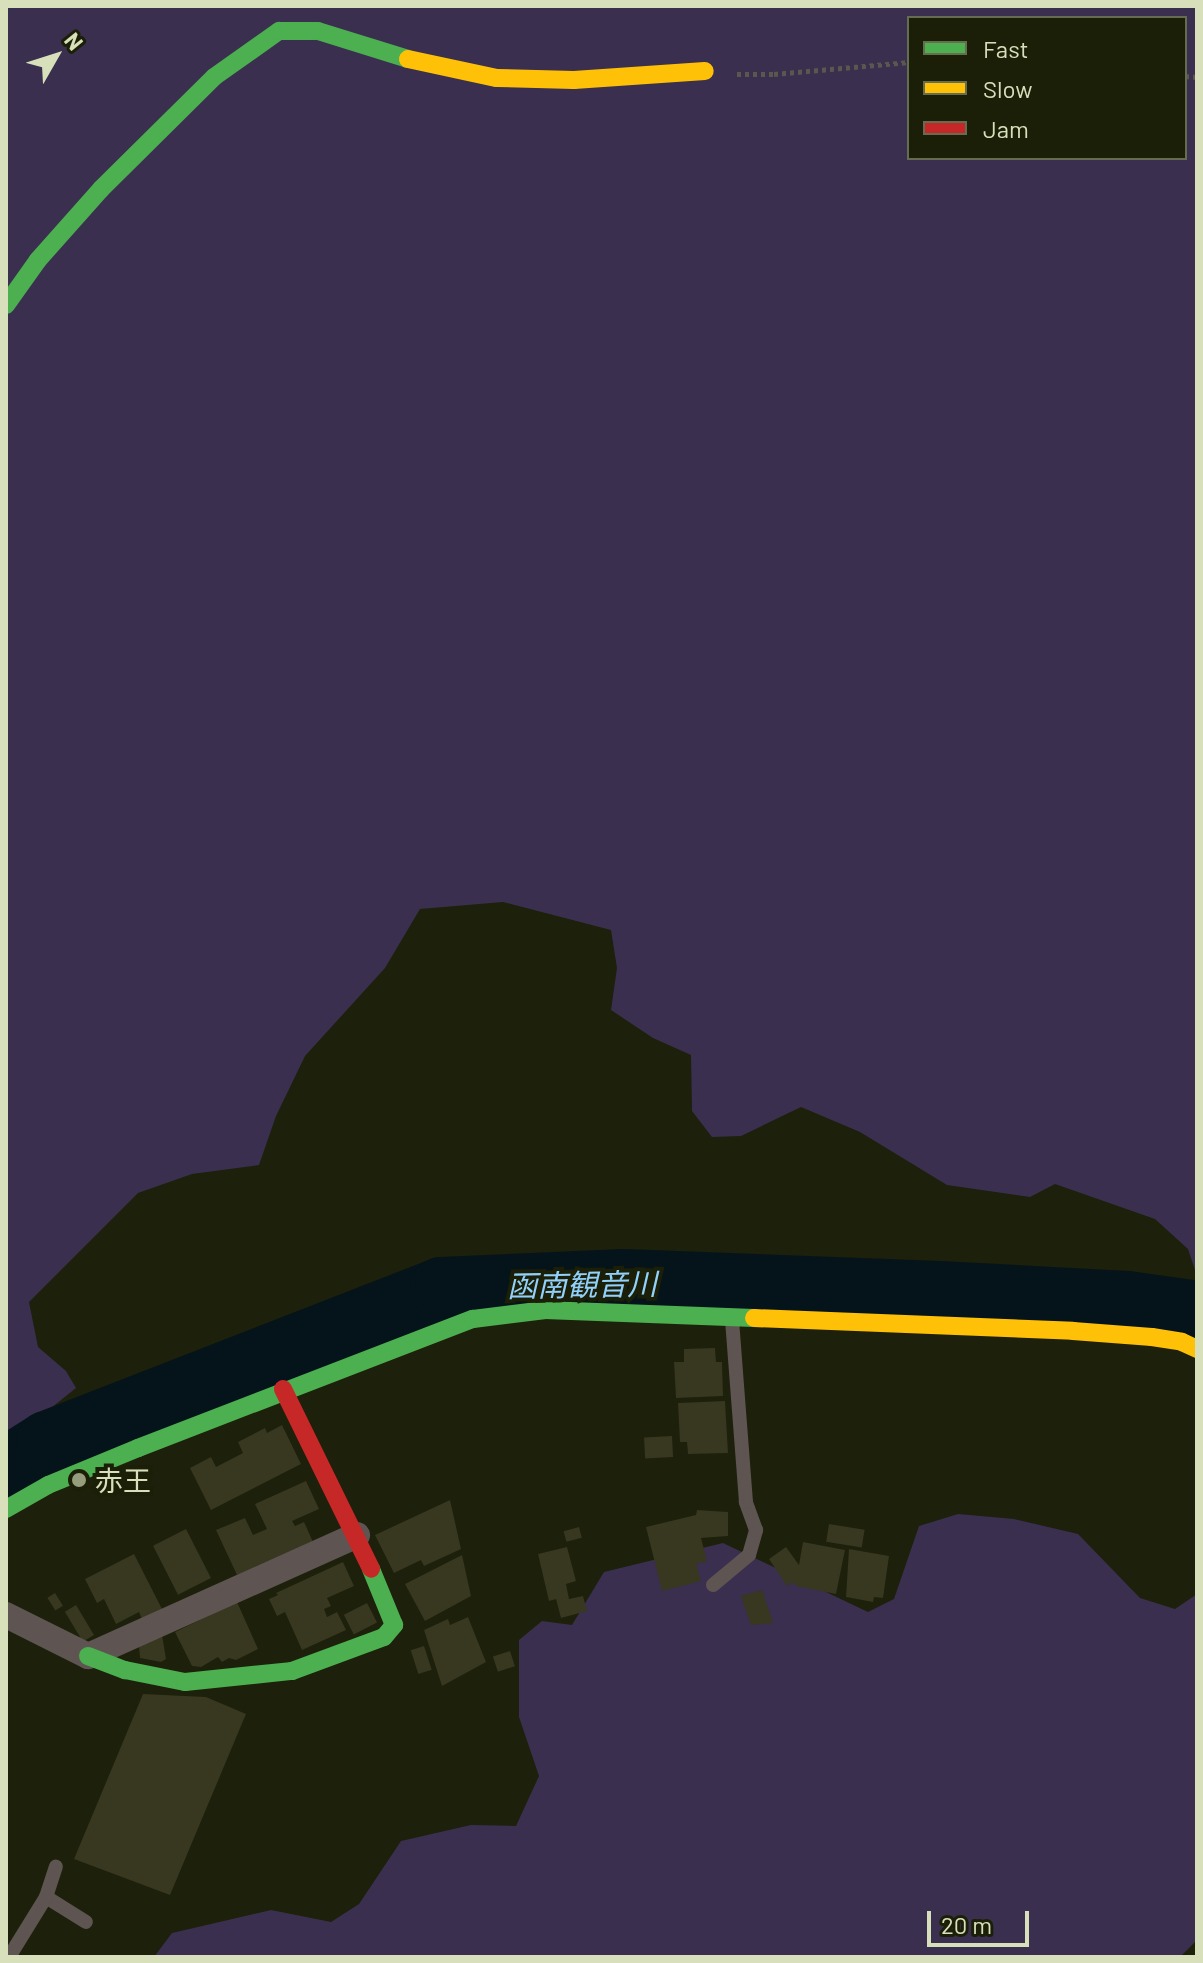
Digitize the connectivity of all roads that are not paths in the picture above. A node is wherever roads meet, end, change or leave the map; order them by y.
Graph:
1 (705, 71) road end
2 (6, 305) edge
3 (732, 1318) junction
4 (1192, 1341) edge
5 (283, 1389) junction
6 (6, 1509) edge
7 (357, 1535) junction
8 (713, 1585) dead end
9 (6, 1615) edge
10 (88, 1656) junction
11 (56, 1867) dead end
12 (46, 1897) junction
13 (86, 1922) dead end
14 (9, 1957) edge

1 - 2 street
3 - 4 street
3 - 5 street
3 - 8 lane
5 - 6 street
5 - 7 street
7 - 10 street
7 - 10 street
9 - 10 street
11 - 12 lane
12 - 13 lane
12 - 14 lane

